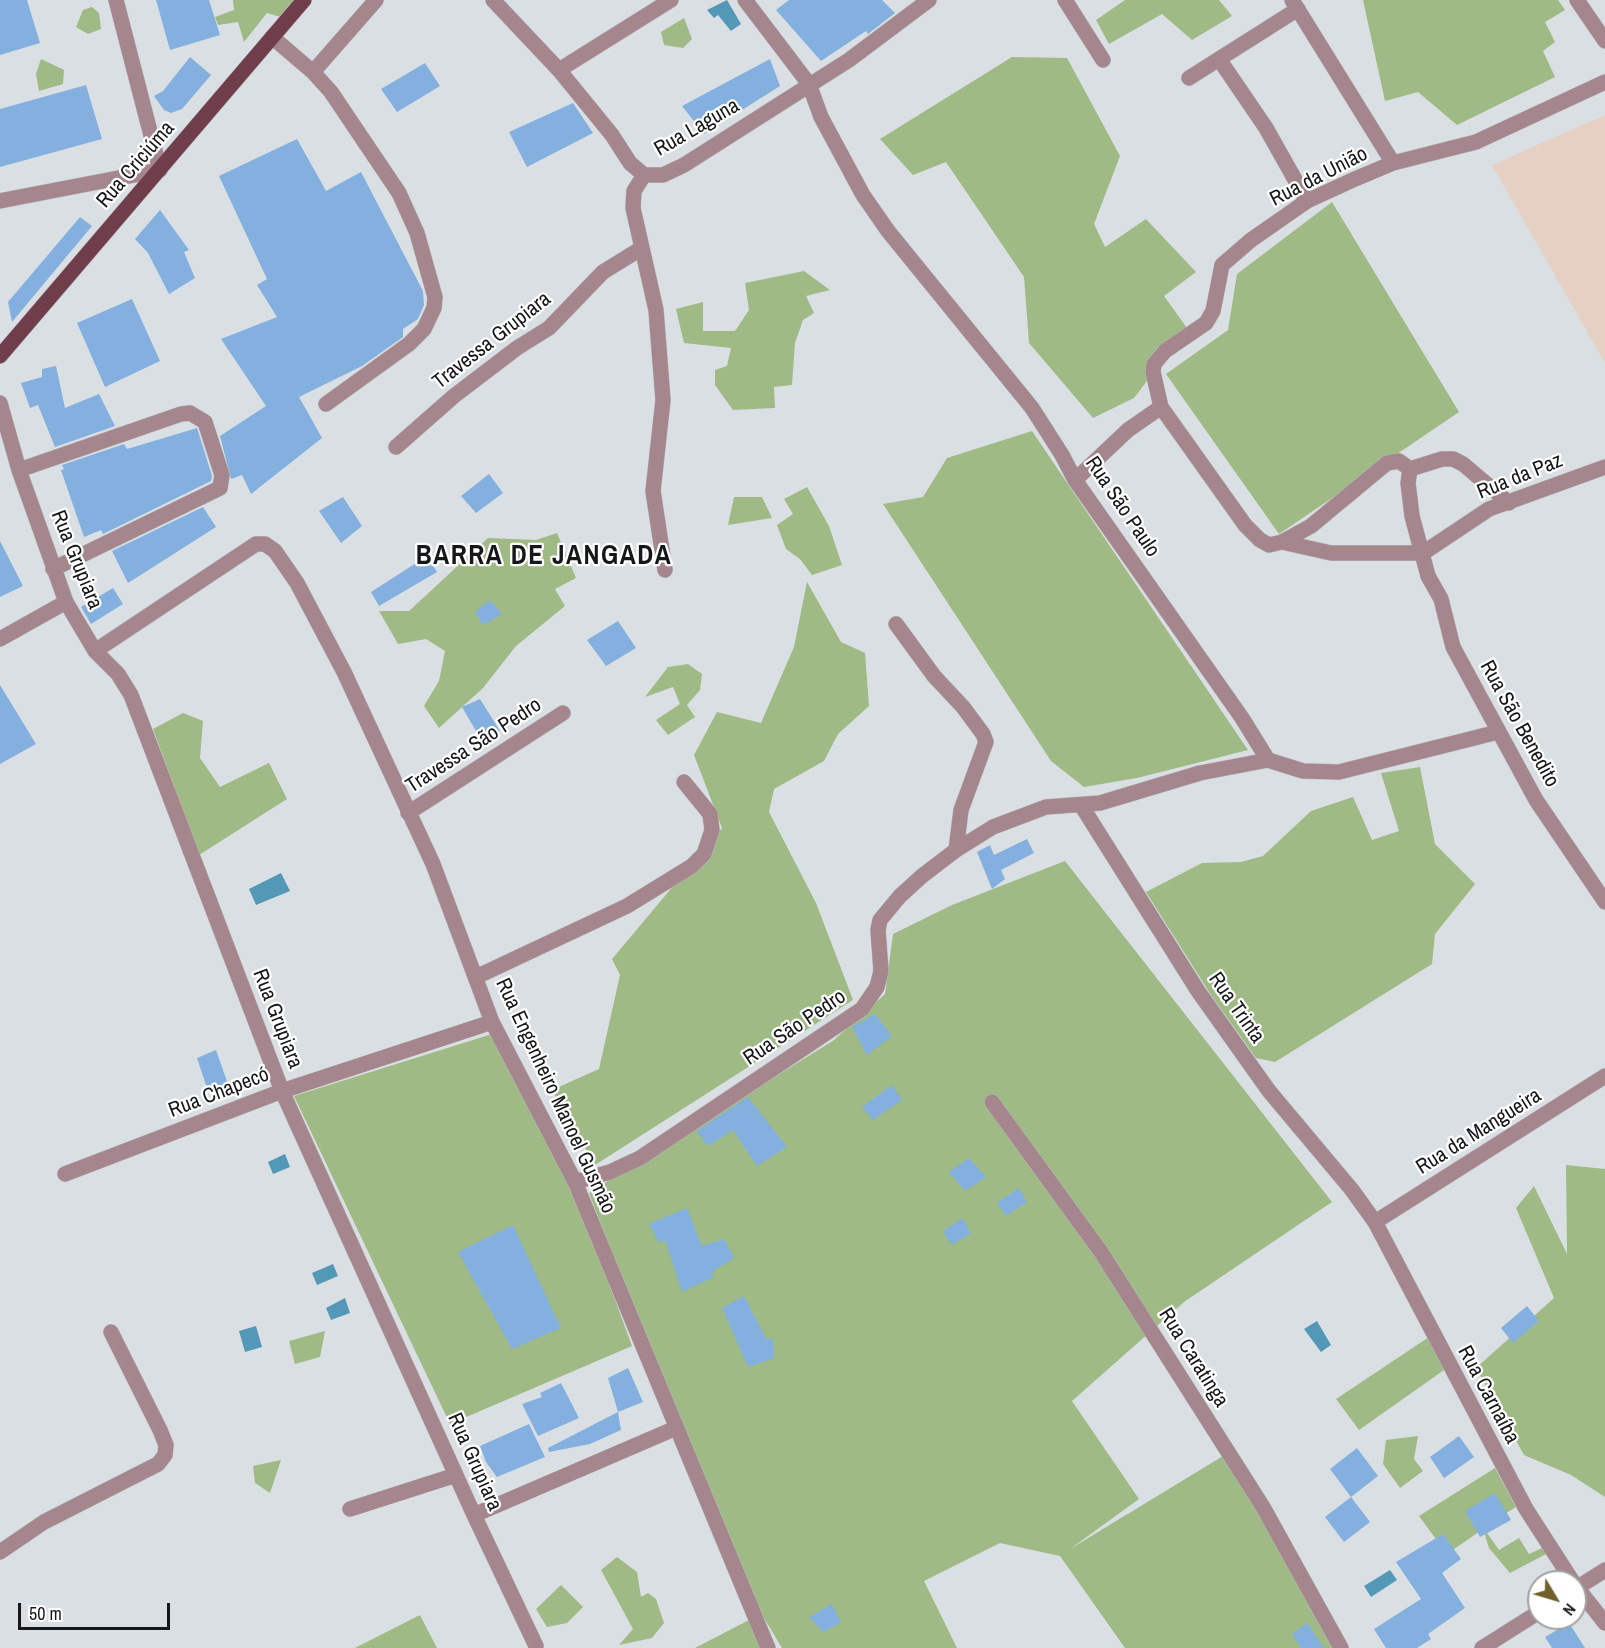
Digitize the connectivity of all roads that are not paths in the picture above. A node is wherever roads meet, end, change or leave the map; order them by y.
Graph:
1 (116, 0) edge
2 (304, 0) edge
3 (376, 0) edge
4 (493, 0) edge
5 (671, 0) edge
6 (744, 0) edge
7 (929, 0) edge
8 (1065, 0) edge
9 (1577, 0) edge
10 (1295, 5) edge
11 (272, 37) junction
12 (1605, 40) edge
13 (1219, 59) junction
14 (1103, 60) dead end
15 (559, 70) junction
16 (313, 72) junction
17 (1189, 78) dead end
18 (1605, 82) edge
19 (809, 84) junction
20 (1393, 163) junction
21 (160, 170) junction
22 (644, 175) junction
23 (0, 201) edge
24 (1307, 201) junction
25 (642, 248) junction
26 (0, 356) edge
27 (0, 403) edge
28 (326, 404) dead end
29 (1161, 407) junction
30 (396, 447) dead end
31 (1605, 466) edge
32 (1410, 469) junction
33 (19, 470) junction
34 (1075, 480) junction
35 (1509, 503) junction
36 (1282, 542) junction
37 (1423, 553) junction
38 (53, 569) junction
39 (665, 570) dead end
40 (66, 602) junction
41 (896, 624) dead end
42 (0, 639) edge
43 (95, 651) junction
44 (563, 713) dead end
45 (1498, 732) junction
46 (1268, 760) junction
47 (684, 782) dead end
48 (1081, 805) junction
49 (408, 813) junction
50 (956, 849) junction
51 (1605, 902) edge
52 (476, 977) junction
53 (492, 1022) junction
54 (1605, 1076) edge
55 (282, 1091) junction
56 (992, 1102) dead end
57 (65, 1174) dead end
58 (576, 1182) junction
59 (1375, 1222) junction
60 (111, 1332) dead end
61 (676, 1428) junction
62 (456, 1475) junction
63 (350, 1509) dead end
64 (474, 1515) junction
65 (0, 1552) edge
66 (1565, 1570) edge
67 (1605, 1570) edge
68 (1587, 1580) edge
69 (1587, 1601) edge
70 (1527, 1620) edge
71 (1605, 1623) edge
72 (537, 1646) dead end
73 (768, 1648) edge
74 (1341, 1648) edge
75 (1482, 1648) edge

1 - 21 street
2 - 11 main road, Rua Criciúma
3 - 16 street
4 - 15 street, Rua Laguna
5 - 15 street
6 - 19 street, Rua São Paulo
7 - 19 street, Rua Laguna
8 - 14 street
9 - 12 street
10 - 13 street
10 - 20 street
11 - 16 street
11 - 21 main road, Rua Criciúma
13 - 17 street
13 - 24 street
15 - 22 street, Rua Laguna
16 - 28 street
18 - 20 street, Rua da União
19 - 22 street, Rua Laguna
19 - 34 street, Rua São Paulo
20 - 24 street, Rua da União
21 - 23 street
21 - 26 main road, Rua Criciúma
22 - 25 street
24 - 29 street, Rua da União
25 - 30 street, Travessa Grupiara
25 - 39 street
27 - 33 street, Rua Grupiara
29 - 34 street
29 - 36 street, Rua da União
31 - 35 street, Rua da Paz
32 - 35 street
32 - 36 street
32 - 37 street, Rua São Benedito
33 - 38 street, Rua Grupiara
33 - 38 street
34 - 46 street, Rua São Paulo
35 - 37 street, Rua da Paz
36 - 37 street
37 - 45 street, Rua São Benedito
38 - 40 street, Rua Grupiara
40 - 42 street
40 - 43 street, Rua Grupiara
41 - 50 street
43 - 49 street, Rua Engenheiro Manoel Gusmão
43 - 55 street, Rua Grupiara
44 - 49 street, Travessa São Pedro
45 - 46 street
45 - 51 street, Rua São Benedito
46 - 48 street, Rua São Pedro
47 - 52 street
48 - 50 street, Rua São Pedro
48 - 59 street, Rua Trinta
49 - 52 street, Rua Engenheiro Manoel Gusmão
50 - 58 street, Rua São Pedro
52 - 53 street, Rua Engenheiro Manoel Gusmão
53 - 55 street, Rua Chapecó
53 - 58 street, Rua Engenheiro Manoel Gusmão
54 - 59 street, Rua da Mangueira
55 - 57 street, Rua Chapecó
55 - 62 street, Rua Grupiara
56 - 74 street, Rua Caratinga
58 - 61 street, Rua Engenheiro Manoel Gusmão
59 - 66 street, Rua Carnaíba
60 - 65 street
61 - 64 street
61 - 73 street, Rua Engenheiro Manoel Gusmão
62 - 63 street
62 - 64 street, Rua Grupiara
64 - 72 street, Rua Grupiara
67 - 68 street
69 - 71 street, Rua Carnaíba
70 - 75 street

